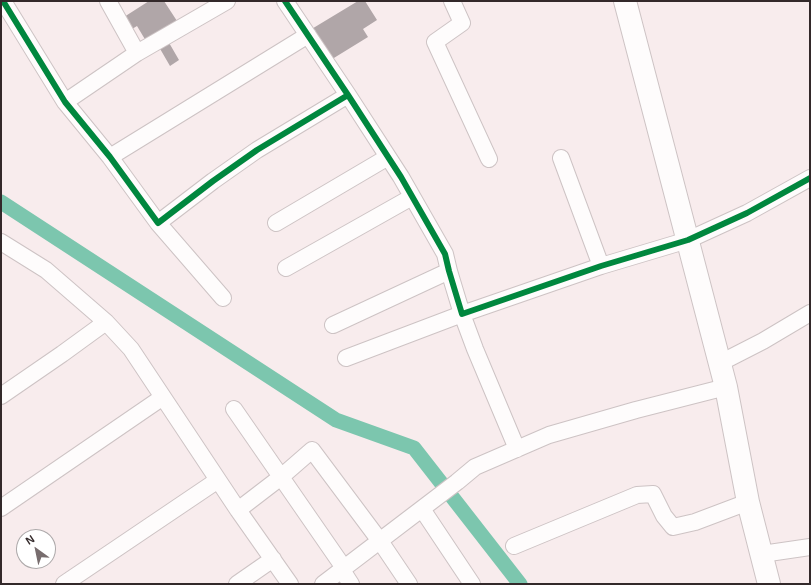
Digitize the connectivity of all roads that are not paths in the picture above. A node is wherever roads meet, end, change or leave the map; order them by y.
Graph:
1 (4, 1) edge
2 (108, 1) edge
3 (227, 1) edge
4 (285, 1) edge
5 (452, 1) edge
6 (625, 1) edge
7 (308, 35) junction
8 (137, 53) junction
9 (348, 95) junction
10 (65, 102) junction
11 (110, 157) junction
12 (388, 157) junction
13 (561, 158) dead end
14 (489, 159) dead end
15 (810, 178) edge
16 (412, 197) junction
17 (158, 223) junction
18 (276, 224) dead end
19 (688, 240) junction
20 (1, 242) edge
21 (601, 266) junction
22 (286, 268) dead end
23 (448, 270) junction
24 (223, 298) dead end
25 (810, 313) edge
26 (462, 314) junction
27 (106, 322) junction
28 (333, 325) dead end
29 (346, 358) dead end
30 (720, 363) junction
31 (726, 386) junction
32 (1, 396) edge
33 (163, 397) junction
34 (234, 409) dead end
35 (517, 449) junction
36 (280, 477) junction
37 (218, 480) junction
38 (748, 502) junction
39 (1, 508) edge
40 (422, 509) junction
41 (238, 510) junction
42 (380, 541) junction
43 (514, 546) dead end
44 (810, 547) edge
45 (762, 554) junction
46 (273, 559) junction
47 (343, 569) junction
48 (64, 584) edge
49 (237, 584) edge
50 (290, 584) edge
51 (323, 584) edge
52 (351, 584) edge
53 (409, 584) edge
54 (472, 584) edge
55 (769, 584) edge

1 - 10 street
2 - 8 street
3 - 8 street
4 - 7 street
5 - 14 street
6 - 19 main road
7 - 9 street
7 - 11 street
8 - 10 street
9 - 12 street
9 - 17 street
10 - 11 street
11 - 17 street
12 - 16 street
12 - 18 street
13 - 21 street
15 - 19 street
16 - 22 street
16 - 23 street
17 - 24 street
19 - 21 street
19 - 30 main road
20 - 27 street
21 - 26 street
23 - 26 street
23 - 28 street
25 - 30 street
26 - 29 street
26 - 35 street
27 - 32 street
27 - 33 street
30 - 31 main road
31 - 35 street
31 - 38 main road
33 - 37 street
33 - 39 street
34 - 36 street
35 - 40 street
36 - 41 street
36 - 42 street
36 - 47 street
37 - 41 street
37 - 48 street
38 - 43 street
38 - 45 main road
40 - 42 street
40 - 54 street
41 - 46 street
42 - 47 street
42 - 53 street
44 - 45 street
45 - 55 main road
46 - 49 street
46 - 50 street
47 - 51 street
47 - 52 street

